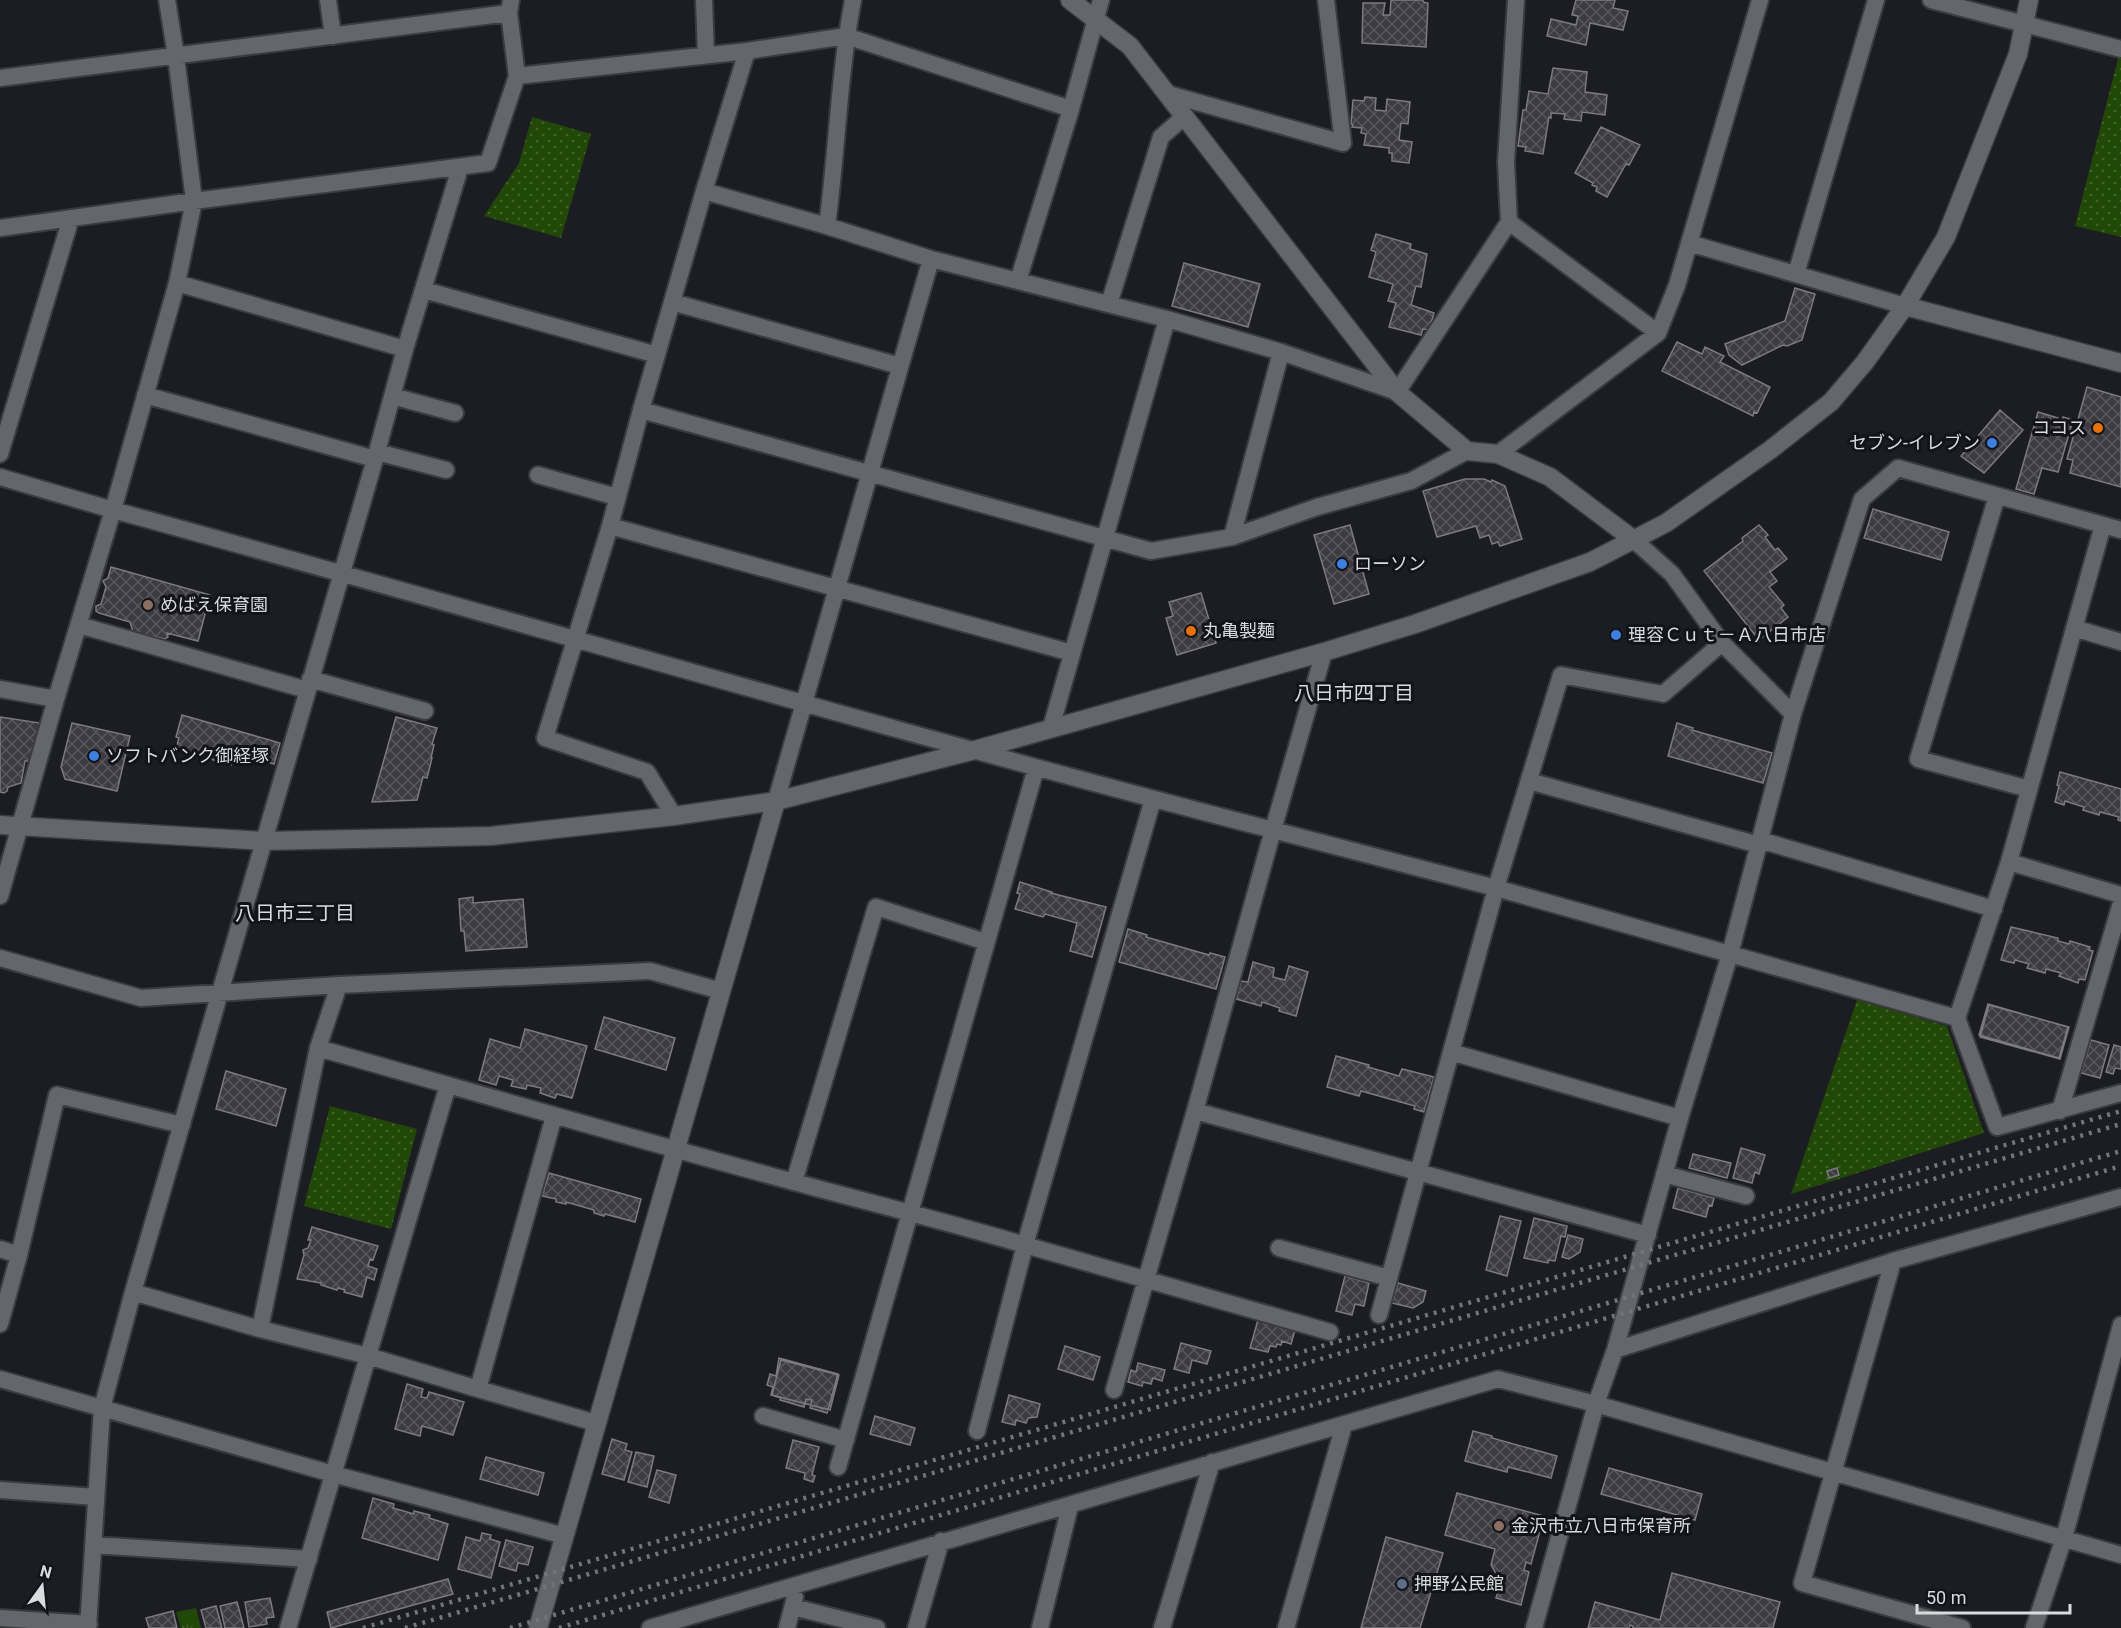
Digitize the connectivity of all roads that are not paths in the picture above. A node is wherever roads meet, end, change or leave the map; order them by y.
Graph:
1 (167, 0) edge
2 (328, 0) edge
3 (704, 0) edge
4 (853, 0) edge
5 (1070, 0) edge
6 (1101, 0) edge
7 (1326, 0) edge
8 (1516, 0) edge
9 (1760, 0) edge
10 (1876, 0) edge
11 (1930, 0) edge
12 (2029, 0) edge
13 (510, 7) edge
14 (1095, 19) junction
15 (2025, 24) junction
16 (333, 36) junction
17 (846, 36) junction
18 (2121, 49) edge
19 (747, 51) junction
20 (706, 55) junction
21 (176, 56) junction
22 (517, 76) junction
23 (0, 78) edge
24 (1168, 94) junction
25 (1071, 109) junction
26 (1185, 116) junction
27 (460, 168) junction
28 (704, 191) junction
29 (194, 201) junction
30 (71, 218) junction
31 (1509, 222) junction
32 (827, 226) junction
33 (0, 228) edge
34 (1689, 243) junction
35 (931, 259) junction
36 (1796, 274) junction
37 (1018, 281) junction
38 (177, 282) junction
39 (424, 290) junction
40 (672, 302) junction
41 (1109, 304) junction
42 (1905, 306) junction
43 (1167, 319) junction
44 (1658, 333) junction
45 (405, 348) junction
46 (1281, 352) junction
47 (657, 356) junction
48 (2121, 363) edge
49 (900, 366) junction
50 (1397, 392) junction
51 (145, 395) junction
52 (392, 396) junction
53 (641, 410) junction
54 (455, 413) dead end
55 (1467, 451) junction
56 (0, 454) edge
57 (1498, 454) junction
58 (376, 455) junction
59 (446, 470) dead end
60 (870, 473) junction
61 (538, 475) dead end
62 (0, 477) edge
63 (1997, 496) junction
64 (617, 497) junction
65 (113, 510) junction
66 (2103, 525) junction
67 (610, 526) junction
68 (2121, 530) edge
69 (1232, 537) junction
70 (1106, 539) junction
71 (1634, 540) junction
72 (342, 573) junction
73 (837, 589) junction
74 (79, 625) junction
75 (2074, 628) junction
76 (576, 639) junction
77 (2121, 642) edge
78 (1722, 643) junction
79 (1072, 652) junction
80 (1324, 652) junction
81 (309, 685) junction
82 (0, 689) edge
83 (56, 699) junction
84 (804, 704) junction
85 (425, 711) dead end
86 (1793, 714) junction
87 (1051, 728) junction
88 (975, 750) junction
89 (1036, 768) junction
90 (1528, 781) junction
91 (2029, 789) junction
92 (1153, 800) junction
93 (776, 801) junction
94 (674, 816) junction
95 (0, 825) edge
96 (20, 828) junction
97 (1273, 830) junction
98 (264, 841) junction
99 (1760, 842) junction
100 (2009, 862) junction
101 (1496, 888) junction
102 (2121, 895) edge
103 (0, 896) edge
104 (2121, 903) edge
105 (1994, 909) junction
106 (986, 942) junction
107 (1730, 954) junction
108 (0, 958) edge
109 (339, 986) junction
110 (721, 991) junction
111 (221, 993) junction
112 (1957, 1018) junction
113 (318, 1048) junction
114 (1451, 1052) junction
115 (448, 1085) junction
116 (2121, 1093) edge
117 (1195, 1111) junction
118 (2060, 1111) junction
119 (554, 1116) junction
120 (1680, 1118) junction
121 (182, 1125) junction
122 (676, 1149) junction
123 (1418, 1173) junction
124 (1664, 1174) junction
125 (794, 1182) junction
126 (1746, 1197) dead end
127 (2121, 1197) edge
128 (910, 1211) junction
129 (1648, 1235) junction
130 (1025, 1245) junction
131 (1279, 1248) dead end
132 (0, 1249) edge
133 (19, 1255) junction
134 (1893, 1261) junction
135 (1145, 1278) junction
136 (1389, 1278) junction
137 (133, 1292) junction
138 (1379, 1316) dead end
139 (0, 1324) edge
140 (2121, 1325) edge
141 (260, 1329) junction
142 (1330, 1332) dead end
143 (1615, 1350) junction
144 (368, 1356) junction
145 (0, 1379) edge
146 (478, 1389) junction
147 (1114, 1390) dead end
148 (1596, 1404) junction
149 (102, 1407) junction
150 (763, 1416) dead end
151 (596, 1423) junction
152 (1344, 1425) junction
153 (976, 1431) dead end
154 (846, 1440) junction
155 (1212, 1462) junction
156 (838, 1467) dead end
157 (1834, 1473) junction
158 (333, 1474) junction
159 (0, 1490) edge
160 (96, 1497) junction
161 (1070, 1506) junction
162 (565, 1536) junction
163 (2064, 1538) junction
164 (941, 1541) junction
165 (93, 1545) junction
166 (2121, 1555) edge
167 (309, 1559) junction
168 (796, 1586) junction
169 (793, 1607) junction
170 (0, 1618) edge
171 (89, 1626) edge
172 (657, 1627) edge
173 (288, 1628) edge
174 (538, 1628) edge
175 (787, 1628) edge
176 (877, 1628) edge
177 (916, 1628) edge
178 (1040, 1628) edge
179 (1162, 1628) edge
180 (1286, 1628) edge
181 (1534, 1628) edge
182 (1962, 1628) edge
183 (2034, 1628) edge

1 - 21 street
2 - 16 street
3 - 20 street
4 - 17 street
5 - 14 street
6 - 14 street
7 - 24 street
8 - 31 street
9 - 34 street
10 - 36 street
11 - 15 street
12 - 15 street
13 - 16 street
13 - 22 street
14 - 24 street
14 - 25 street
15 - 18 street
15 - 42 street
16 - 21 street
17 - 19 street
17 - 25 street
17 - 32 street
19 - 20 street
19 - 28 street
20 - 22 street
21 - 23 street
21 - 29 street
22 - 27 street
24 - 26 street
25 - 37 street
26 - 41 street
26 - 50 street
27 - 29 street
27 - 39 street
28 - 32 street
28 - 40 street
29 - 30 street
29 - 38 street
30 - 33 street
30 - 56 street
31 - 44 street
31 - 50 street
32 - 35 street
34 - 36 street
34 - 44 street
35 - 37 street
35 - 49 street
36 - 42 street
37 - 41 street
38 - 45 street
38 - 51 street
39 - 45 street
39 - 47 street
40 - 47 street
40 - 49 street
41 - 43 street
42 - 48 street
42 - 71 street
43 - 46 street
43 - 70 street
44 - 57 street
45 - 52 street
46 - 50 street
46 - 69 street
47 - 53 street
49 - 60 street
50 - 55 street
51 - 58 street
51 - 65 street
52 - 54 street
52 - 58 street
53 - 60 street
53 - 64 street
55 - 57 street
55 - 69 street
57 - 71 street
58 - 59 street
58 - 72 street
60 - 70 street
60 - 73 street
61 - 64 street
62 - 65 street
63 - 66 street
63 - 86 street
63 - 91 street
64 - 67 street
65 - 72 street
65 - 74 street
66 - 68 street
66 - 75 street
67 - 73 street
67 - 76 street
69 - 70 street
70 - 79 street
71 - 78 street
71 - 80 street
72 - 76 street
72 - 81 street
73 - 79 street
73 - 84 street
74 - 81 street
74 - 83 street
75 - 77 street
75 - 91 street
76 - 84 street
76 - 94 street
78 - 86 street
78 - 90 street
79 - 87 street
80 - 87 street
80 - 97 street
81 - 85 street
81 - 98 street
82 - 83 street
83 - 96 street
84 - 88 street
84 - 93 street
86 - 99 street
87 - 88 street
88 - 89 street
88 - 93 street
89 - 92 street
89 - 106 street
90 - 99 street
90 - 101 street
91 - 100 street
92 - 97 street
92 - 130 street
93 - 94 street
93 - 110 street
94 - 98 street
95 - 96 street
96 - 98 street
96 - 103 street
97 - 101 street
97 - 117 street
98 - 111 street
99 - 105 street
99 - 107 street
100 - 102 street
100 - 105 street
101 - 107 street
101 - 114 street
104 - 118 street
105 - 112 street
106 - 125 street
106 - 128 street
107 - 112 street
107 - 120 street
108 - 111 street
109 - 110 street
109 - 111 street
109 - 113 street
110 - 122 street
111 - 121 street
112 - 118 street
113 - 115 street
113 - 141 street
114 - 120 street
114 - 123 street
115 - 119 street
115 - 144 street
116 - 118 street
117 - 123 street
117 - 135 street
119 - 122 street
119 - 146 street
120 - 124 street
121 - 133 street
121 - 137 street
122 - 125 street
122 - 151 street
123 - 129 street
123 - 136 street
124 - 126 street
124 - 129 street
125 - 128 street
127 - 134 street
128 - 130 street
128 - 154 street
129 - 143 street
130 - 135 street
130 - 153 street
131 - 136 street
132 - 133 street
133 - 139 street
134 - 143 street
134 - 157 street
135 - 142 street
135 - 147 street
136 - 138 street
137 - 141 street
137 - 149 street
140 - 163 street
141 - 144 street
143 - 148 street
144 - 146 street
144 - 158 street
145 - 149 street
146 - 151 street
148 - 152 street
148 - 157 street
148 - 181 street
149 - 158 street
149 - 160 street
150 - 154 street
151 - 162 street
152 - 155 street
152 - 180 street
154 - 156 street
155 - 161 street
155 - 179 street
157 - 163 street
157 - 182 street
158 - 162 street
158 - 167 street
159 - 160 street
160 - 165 street
161 - 164 street
161 - 178 street
162 - 174 street
163 - 166 street
163 - 183 street
164 - 168 street
164 - 177 street
165 - 167 street
165 - 171 street
167 - 173 street
168 - 169 street
168 - 172 street
169 - 175 street
169 - 176 street
170 - 171 street

